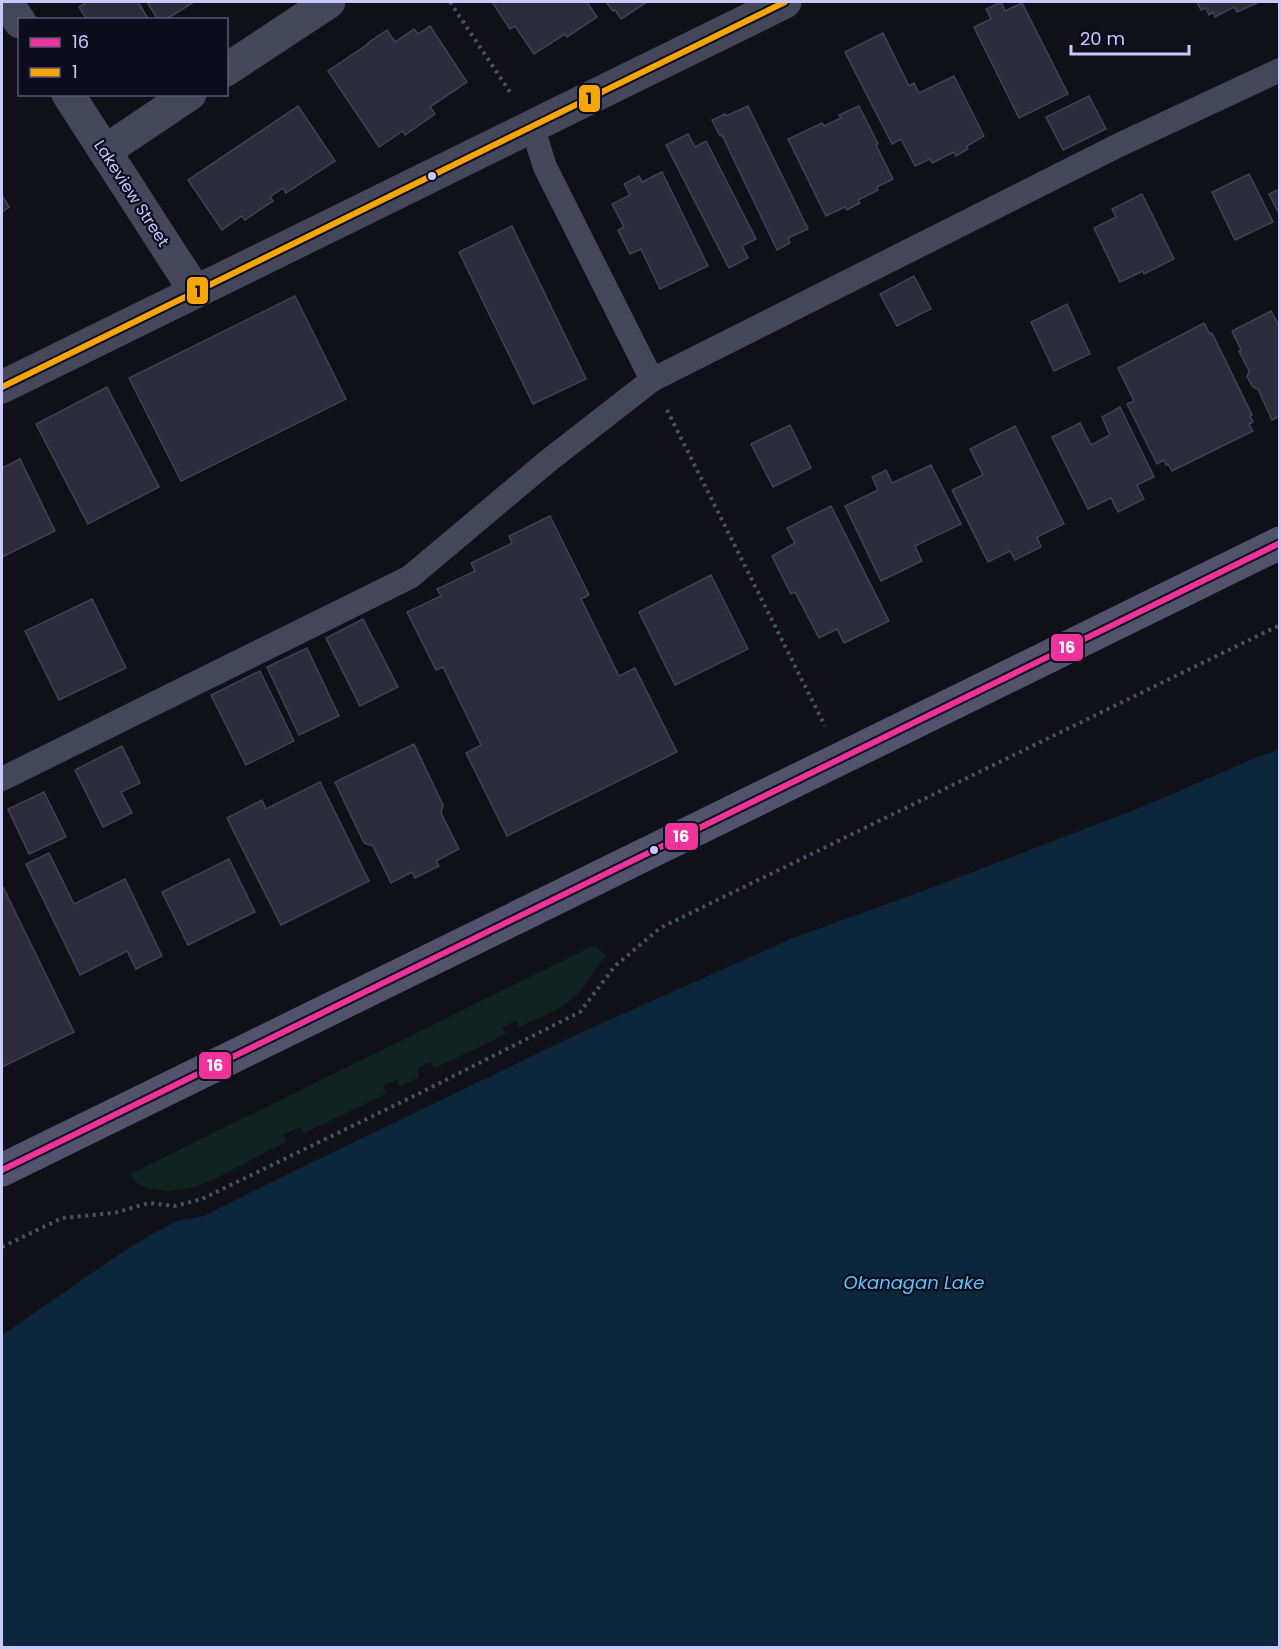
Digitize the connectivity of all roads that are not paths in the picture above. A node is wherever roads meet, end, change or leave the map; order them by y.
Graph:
1 (6, 2) edge
2 (329, 2) edge
3 (785, 2) edge
4 (18, 19) edge
5 (228, 69) edge
6 (1280, 70) edge
7 (69, 96) edge
8 (187, 96) edge
9 (532, 126) junction
10 (105, 151) junction
11 (195, 291) junction
12 (652, 380) junction
13 (2, 387) edge
14 (1280, 543) edge
15 (2, 779) edge
16 (2, 1170) edge

1 - 4 street
2 - 5 street
3 - 9 street
6 - 12 lane
7 - 10 street, Lakeview Street
8 - 10 street
9 - 11 street
9 - 12 lane
10 - 11 street, Lakeview Street
11 - 13 street
12 - 15 lane
14 - 16 street

